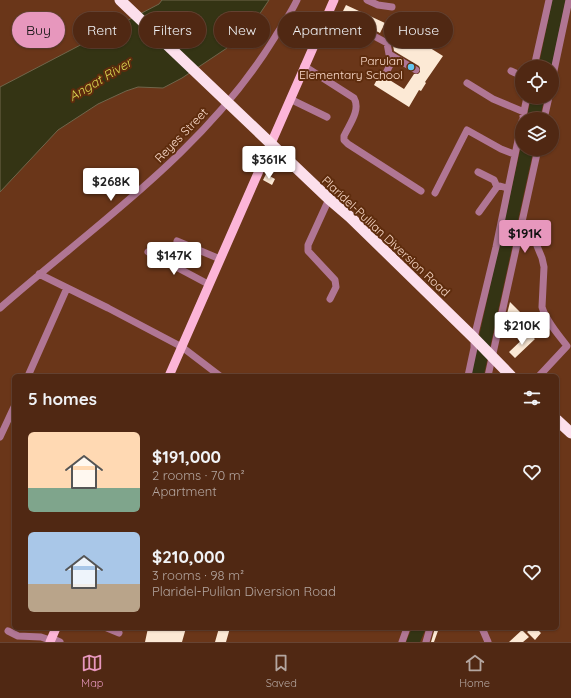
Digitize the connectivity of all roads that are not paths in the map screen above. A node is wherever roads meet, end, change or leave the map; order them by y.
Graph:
1 (120, 0) edge
2 (297, 0) edge
3 (334, 0) edge
4 (367, 0) edge
5 (549, 0) edge
6 (569, 0) edge
7 (392, 7) dead end
8 (329, 12) edge
9 (376, 37) edge
10 (312, 48) edge
11 (394, 57) junction
12 (536, 60) edge
13 (556, 60) edge
14 (304, 66) junction
15 (416, 70) dead end
16 (511, 71) dead end
17 (515, 73) edge
18 (384, 75) dead end
19 (467, 83) dead end
20 (290, 99) junction
21 (228, 102) junction
22 (515, 112) edge
23 (327, 117) dead end
24 (271, 144) junction
25 (515, 150) edge
26 (514, 154) junction
27 (536, 156) edge
28 (478, 172) dead end
29 (497, 187) junction
30 (507, 188) junction
31 (421, 191) dead end
32 (435, 193) dead end
33 (329, 199) junction
34 (480, 212) dead end
35 (177, 241) dead end
36 (537, 246) dead end
37 (148, 252) dead end
38 (220, 259) junction
39 (39, 274) junction
40 (208, 284) junction
41 (67, 288) junction
42 (330, 299) dead end
43 (0, 308) edge
44 (475, 339) junction
45 (182, 347) junction
46 (491, 354) junction
47 (29, 374) edge
48 (170, 374) edge
49 (217, 374) edge
50 (468, 374) edge
51 (488, 374) edge
52 (510, 374) edge
53 (541, 374) edge
54 (12, 411) edge
55 (559, 422) edge
56 (571, 433) edge
57 (1, 434) edge
58 (56, 630) edge
59 (112, 630) edge
60 (406, 630) edge
61 (429, 630) edge
62 (483, 630) edge
63 (8, 631) dead end
64 (119, 633) dead end
65 (53, 641) edge
66 (402, 642) edge
67 (426, 642) edge
68 (488, 642) edge

1 - 21 highway, Plaridel-Pulilan Diversion Road
2 - 21 street, Reyes Street
3 - 8 main road
4 - 7 street
5 - 12 street
6 - 13 street
9 - 11 street
10 - 14 main road
11 - 15 street
11 - 18 street
14 - 20 main road
14 - 31 street
16 - 17 street
19 - 22 street
20 - 23 street
20 - 24 main road
21 - 24 highway, Plaridel-Pulilan Diversion Road
21 - 39 street, Reyes Street
24 - 33 highway, Plaridel-Pulilan Diversion Road
24 - 38 main road
25 - 26 street
26 - 30 street
26 - 32 street
27 - 46 street
28 - 29 street
29 - 30 street
29 - 34 street
30 - 44 street
33 - 42 street
33 - 44 highway, Plaridel-Pulilan Diversion Road
35 - 38 street
36 - 53 street
37 - 40 street
38 - 40 main road
39 - 41 street
39 - 43 street, Reyes Street
40 - 45 main road
41 - 45 street
41 - 47 street
44 - 46 highway, Plaridel-Pulilan Diversion Road
44 - 50 street
45 - 48 main road
45 - 49 street
46 - 51 street
46 - 52 highway, Plaridel-Pulilan Diversion Road
54 - 57 street
55 - 56 highway
58 - 65 main road
59 - 64 street
60 - 66 street
61 - 67 street
62 - 68 street
63 - 65 street

